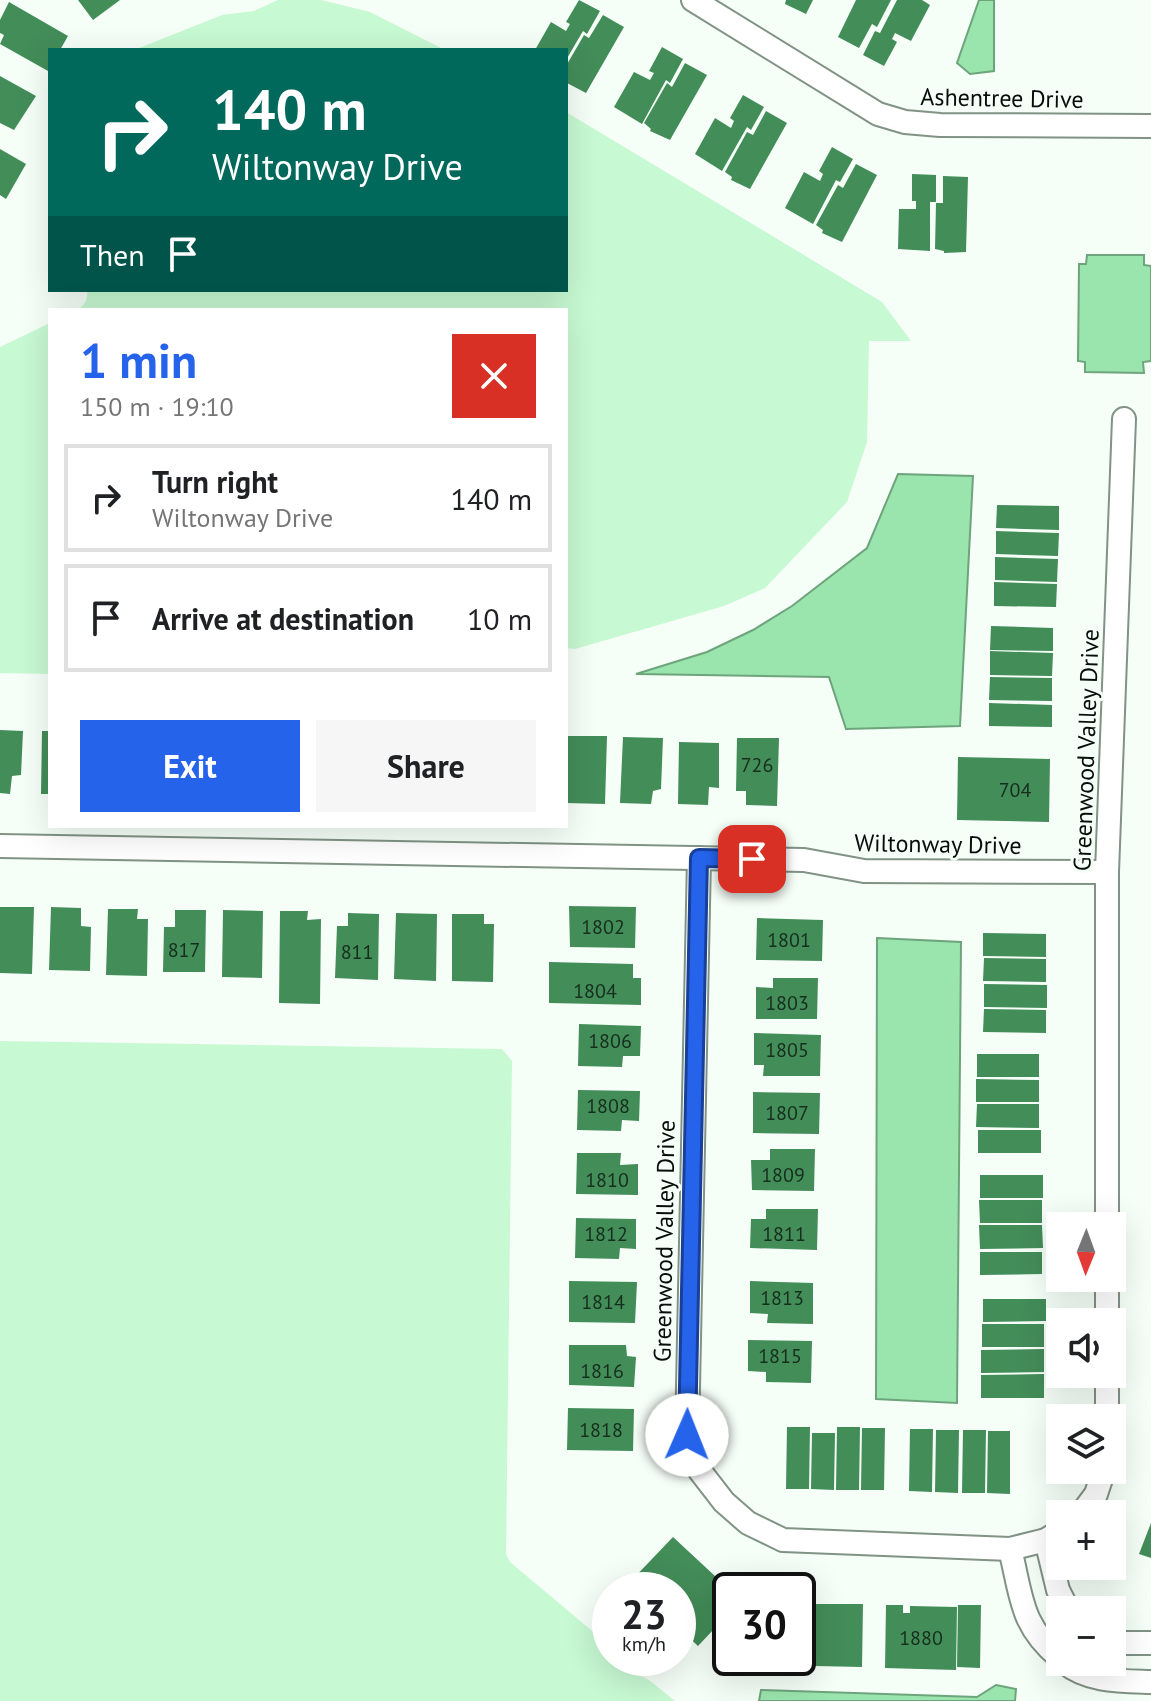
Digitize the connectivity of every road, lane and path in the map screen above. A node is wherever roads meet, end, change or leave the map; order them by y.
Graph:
1 (693, 0) edge
2 (1151, 126) edge
3 (1124, 419) dead end
4 (0, 846) edge
5 (699, 858) junction
6 (1107, 872) junction
7 (1107, 1212) edge
8 (1046, 1537) edge
9 (1010, 1549) junction
10 (1126, 1643) edge
11 (1148, 1643) edge
12 (1046, 1646) edge
13 (1095, 1676) edge
14 (1147, 1682) edge

1 - 2 street, Ashentree Drive
3 - 6 street, Greenwood Valley Drive
4 - 5 street, Wiltonway Drive
5 - 6 street, Wiltonway Drive
5 - 9 street, Greenwood Valley Drive
6 - 7 street, Greenwood Valley Drive
8 - 9 street, Greenwood Valley Drive
9 - 12 street
10 - 11 street
11 - 14 street
13 - 14 street

